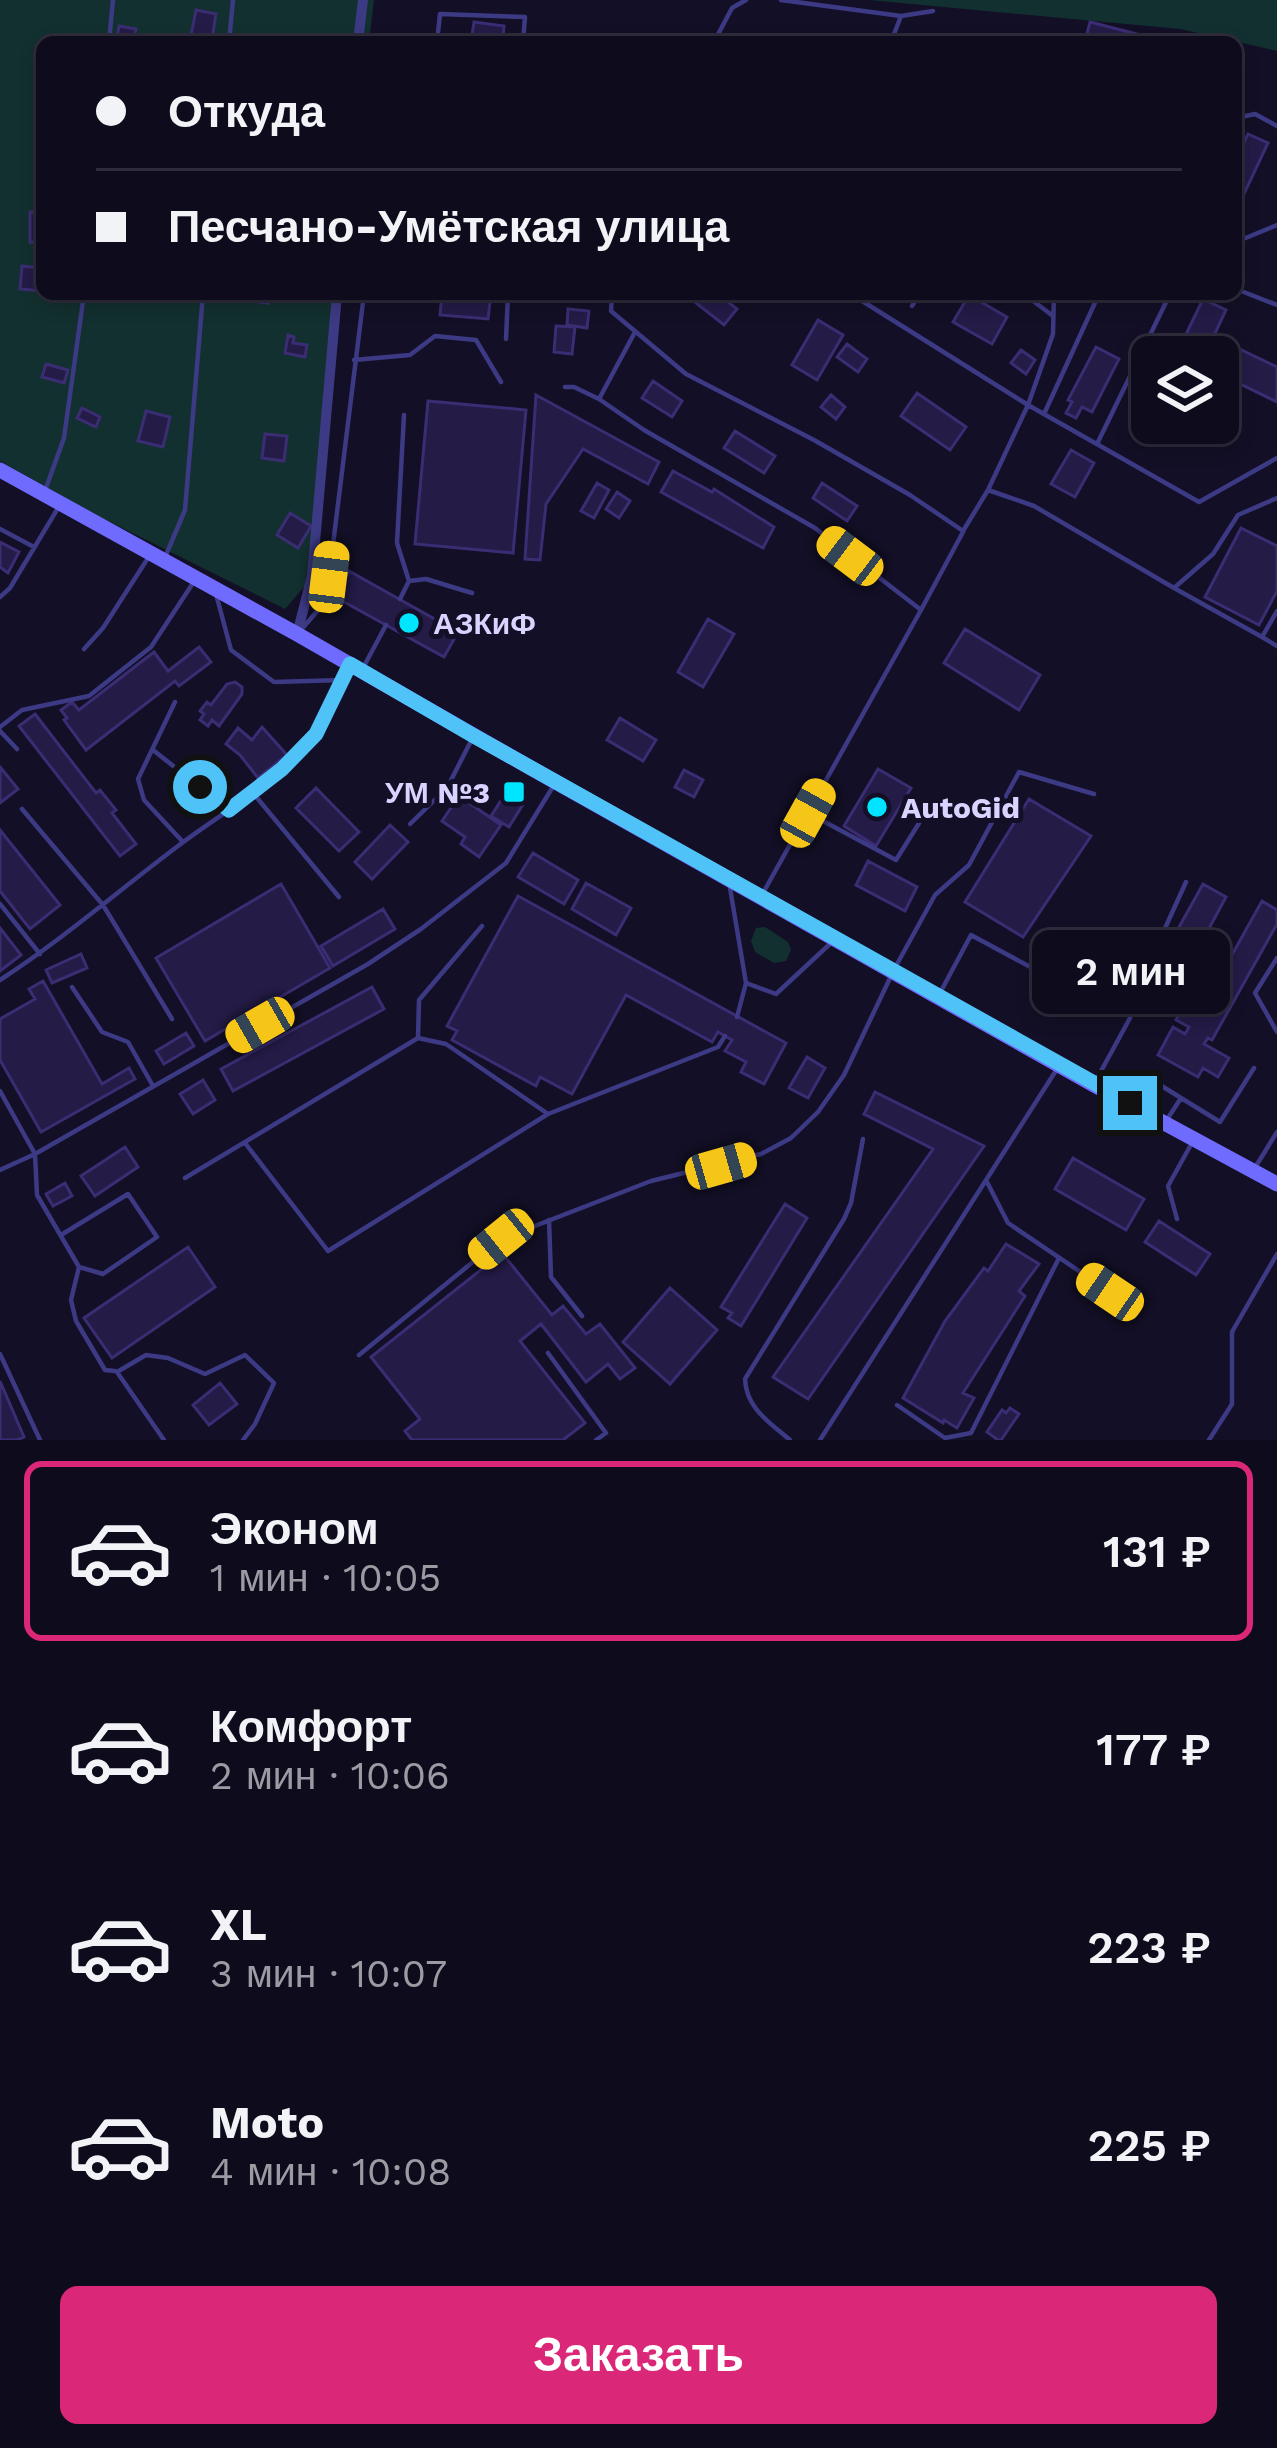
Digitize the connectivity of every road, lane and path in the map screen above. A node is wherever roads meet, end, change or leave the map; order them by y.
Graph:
1 (113, 0) edge
2 (233, 0) edge
3 (363, 0) edge
4 (746, 0) edge
5 (782, 0) edge
6 (933, 11) dead end
7 (902, 16) junction
8 (110, 36) edge
9 (230, 36) edge
10 (359, 36) edge
11 (438, 36) edge
12 (523, 36) edge
13 (717, 36) edge
14 (894, 36) edge
15 (1242, 117) edge
16 (1277, 126) edge
17 (1277, 225) edge
18 (1242, 240) edge
19 (1242, 291) edge
20 (83, 300) edge
21 (202, 300) edge
22 (337, 300) edge
23 (363, 300) edge
24 (508, 300) edge
25 (611, 300) edge
26 (861, 300) edge
27 (916, 300) edge
28 (1032, 300) edge
29 (1054, 300) edge
30 (1096, 300) edge
31 (1167, 300) edge
32 (1277, 305) edge
33 (912, 306) dead end
34 (1053, 316) junction
35 (635, 332) junction
36 (506, 339) dead end
37 (354, 360) junction
38 (501, 382) dead end
39 (565, 387) dead end
40 (599, 399) junction
41 (1028, 405) junction
42 (1044, 414) junction
43 (404, 416) dead end
44 (1097, 444) junction
45 (1277, 458) edge
46 (0, 470) edge
47 (988, 490) junction
48 (44, 494) junction
49 (1277, 498) edge
50 (61, 503) junction
51 (0, 529) edge
52 (963, 531) junction
53 (34, 547) junction
54 (158, 557) junction
55 (196, 578) junction
56 (409, 581) junction
57 (1174, 588) junction
58 (215, 589) junction
59 (472, 593) dead end
60 (0, 595) edge
61 (400, 599) dead end
62 (921, 610) junction
63 (1277, 611) edge
64 (386, 625) dead end
65 (297, 634) junction
66 (1262, 638) junction
67 (1277, 646) edge
68 (84, 649) dead end
69 (352, 672) junction
70 (176, 702) dead end
71 (0, 729) edge
72 (474, 736) junction
73 (16, 749) dead end
74 (152, 750) junction
75 (555, 782) junction
76 (253, 793) junction
77 (1094, 794) dead end
78 (22, 809) dead end
79 (229, 810) junction
80 (926, 812) dead end
81 (808, 813) junction
82 (410, 824) dead end
83 (182, 842) junction
84 (728, 877) junction
85 (1186, 882) dead end
86 (761, 896) junction
87 (339, 898) dead end
88 (0, 904) edge
89 (103, 905) junction
90 (482, 926) dead end
91 (836, 938) junction
92 (40, 954) junction
93 (1277, 958) edge
94 (894, 970) junction
95 (0, 980) edge
96 (746, 983) junction
97 (72, 987) dead end
98 (1071, 989) dead end
99 (939, 996) junction
100 (737, 1016) dead end
101 (172, 1019) dead end
102 (1277, 1032) edge
103 (725, 1036) dead end
104 (418, 1038) junction
105 (1060, 1064) junction
106 (1254, 1069) dead end
107 (1152, 1080) dead end
108 (1094, 1084) junction
109 (153, 1086) junction
110 (0, 1091) edge
111 (1181, 1098) junction
112 (548, 1114) junction
113 (1165, 1122) junction
114 (1277, 1132) edge
115 (863, 1139) dead end
116 (1194, 1139) junction
117 (245, 1143) junction
118 (34, 1154) junction
119 (0, 1170) edge
120 (1253, 1171) junction
121 (185, 1178) dead end
122 (987, 1181) junction
123 (1277, 1184) edge
124 (1177, 1219) dead end
125 (549, 1220) junction
126 (60, 1235) junction
127 (1277, 1254) edge
128 (1059, 1258) junction
129 (79, 1268) junction
130 (1110, 1292) dead end
131 (582, 1316) dead end
132 (548, 1353) dead end
133 (0, 1354) edge
134 (359, 1355) dead end
135 (117, 1372) junction
136 (897, 1406) dead end
137 (40, 1440) edge
138 (164, 1440) edge
139 (243, 1440) edge
140 (596, 1440) edge
141 (790, 1440) edge
142 (820, 1440) edge
143 (1209, 1440) edge

1 - 8 lane
2 - 9 lane
3 - 10 street
4 - 13 lane
5 - 7 lane
6 - 7 lane
7 - 14 lane
11 - 12 lane
15 - 16 lane
17 - 18 lane
19 - 32 lane
20 - 48 lane
21 - 54 lane
22 - 65 street
23 - 37 lane
24 - 36 lane
25 - 35 lane
26 - 41 lane
27 - 33 lane
28 - 34 lane
29 - 34 lane
30 - 42 lane
31 - 44 lane
34 - 41 lane
35 - 40 lane
35 - 52 lane
37 - 38 lane
37 - 65 lane
39 - 40 lane
40 - 62 lane
41 - 42 lane
41 - 47 lane
42 - 44 lane
43 - 56 lane
44 - 45 lane
46 - 48 main road
47 - 52 lane
47 - 57 lane
48 - 50 main road
49 - 57 lane
50 - 53 lane
50 - 54 main road
51 - 53 lane
52 - 62 lane
53 - 60 lane
54 - 55 main road
54 - 68 lane
55 - 58 main road
55 - 71 lane
56 - 59 lane
56 - 61 lane
57 - 66 lane
58 - 65 main road
58 - 69 lane
62 - 81 lane
63 - 66 lane
64 - 69 lane
65 - 69 main road
66 - 67 lane
69 - 72 main road
69 - 76 lane
70 - 74 lane
71 - 73 lane
72 - 75 main road
72 - 82 lane
74 - 79 lane
74 - 83 lane
75 - 84 main road
75 - 109 lane
76 - 79 lane
76 - 87 lane
77 - 94 lane
78 - 89 lane
79 - 83 lane
80 - 81 lane
81 - 86 lane
83 - 89 lane
84 - 86 main road
84 - 96 lane
85 - 108 lane
86 - 91 main road
88 - 92 lane
89 - 92 lane
89 - 101 lane
90 - 104 lane
91 - 94 main road
91 - 96 lane
92 - 95 lane
93 - 102 lane
94 - 99 main road
94 - 125 lane
96 - 100 lane
97 - 109 lane
98 - 99 lane
99 - 105 main road
103 - 112 lane
104 - 112 lane
104 - 117 lane
105 - 108 main road
105 - 122 lane
106 - 111 lane
107 - 111 lane
108 - 113 main road
109 - 118 lane
110 - 118 lane
111 - 113 lane
112 - 117 lane
113 - 116 main road
114 - 120 lane
115 - 141 lane
116 - 120 main road
116 - 124 lane
117 - 121 lane
118 - 119 lane
118 - 126 lane
120 - 123 main road
122 - 128 lane
122 - 142 lane
125 - 131 lane
125 - 134 lane
126 - 129 lane
126 - 129 lane
127 - 143 lane
128 - 130 lane
128 - 136 lane
129 - 135 lane
132 - 140 lane
133 - 137 lane
135 - 138 lane
135 - 139 lane

